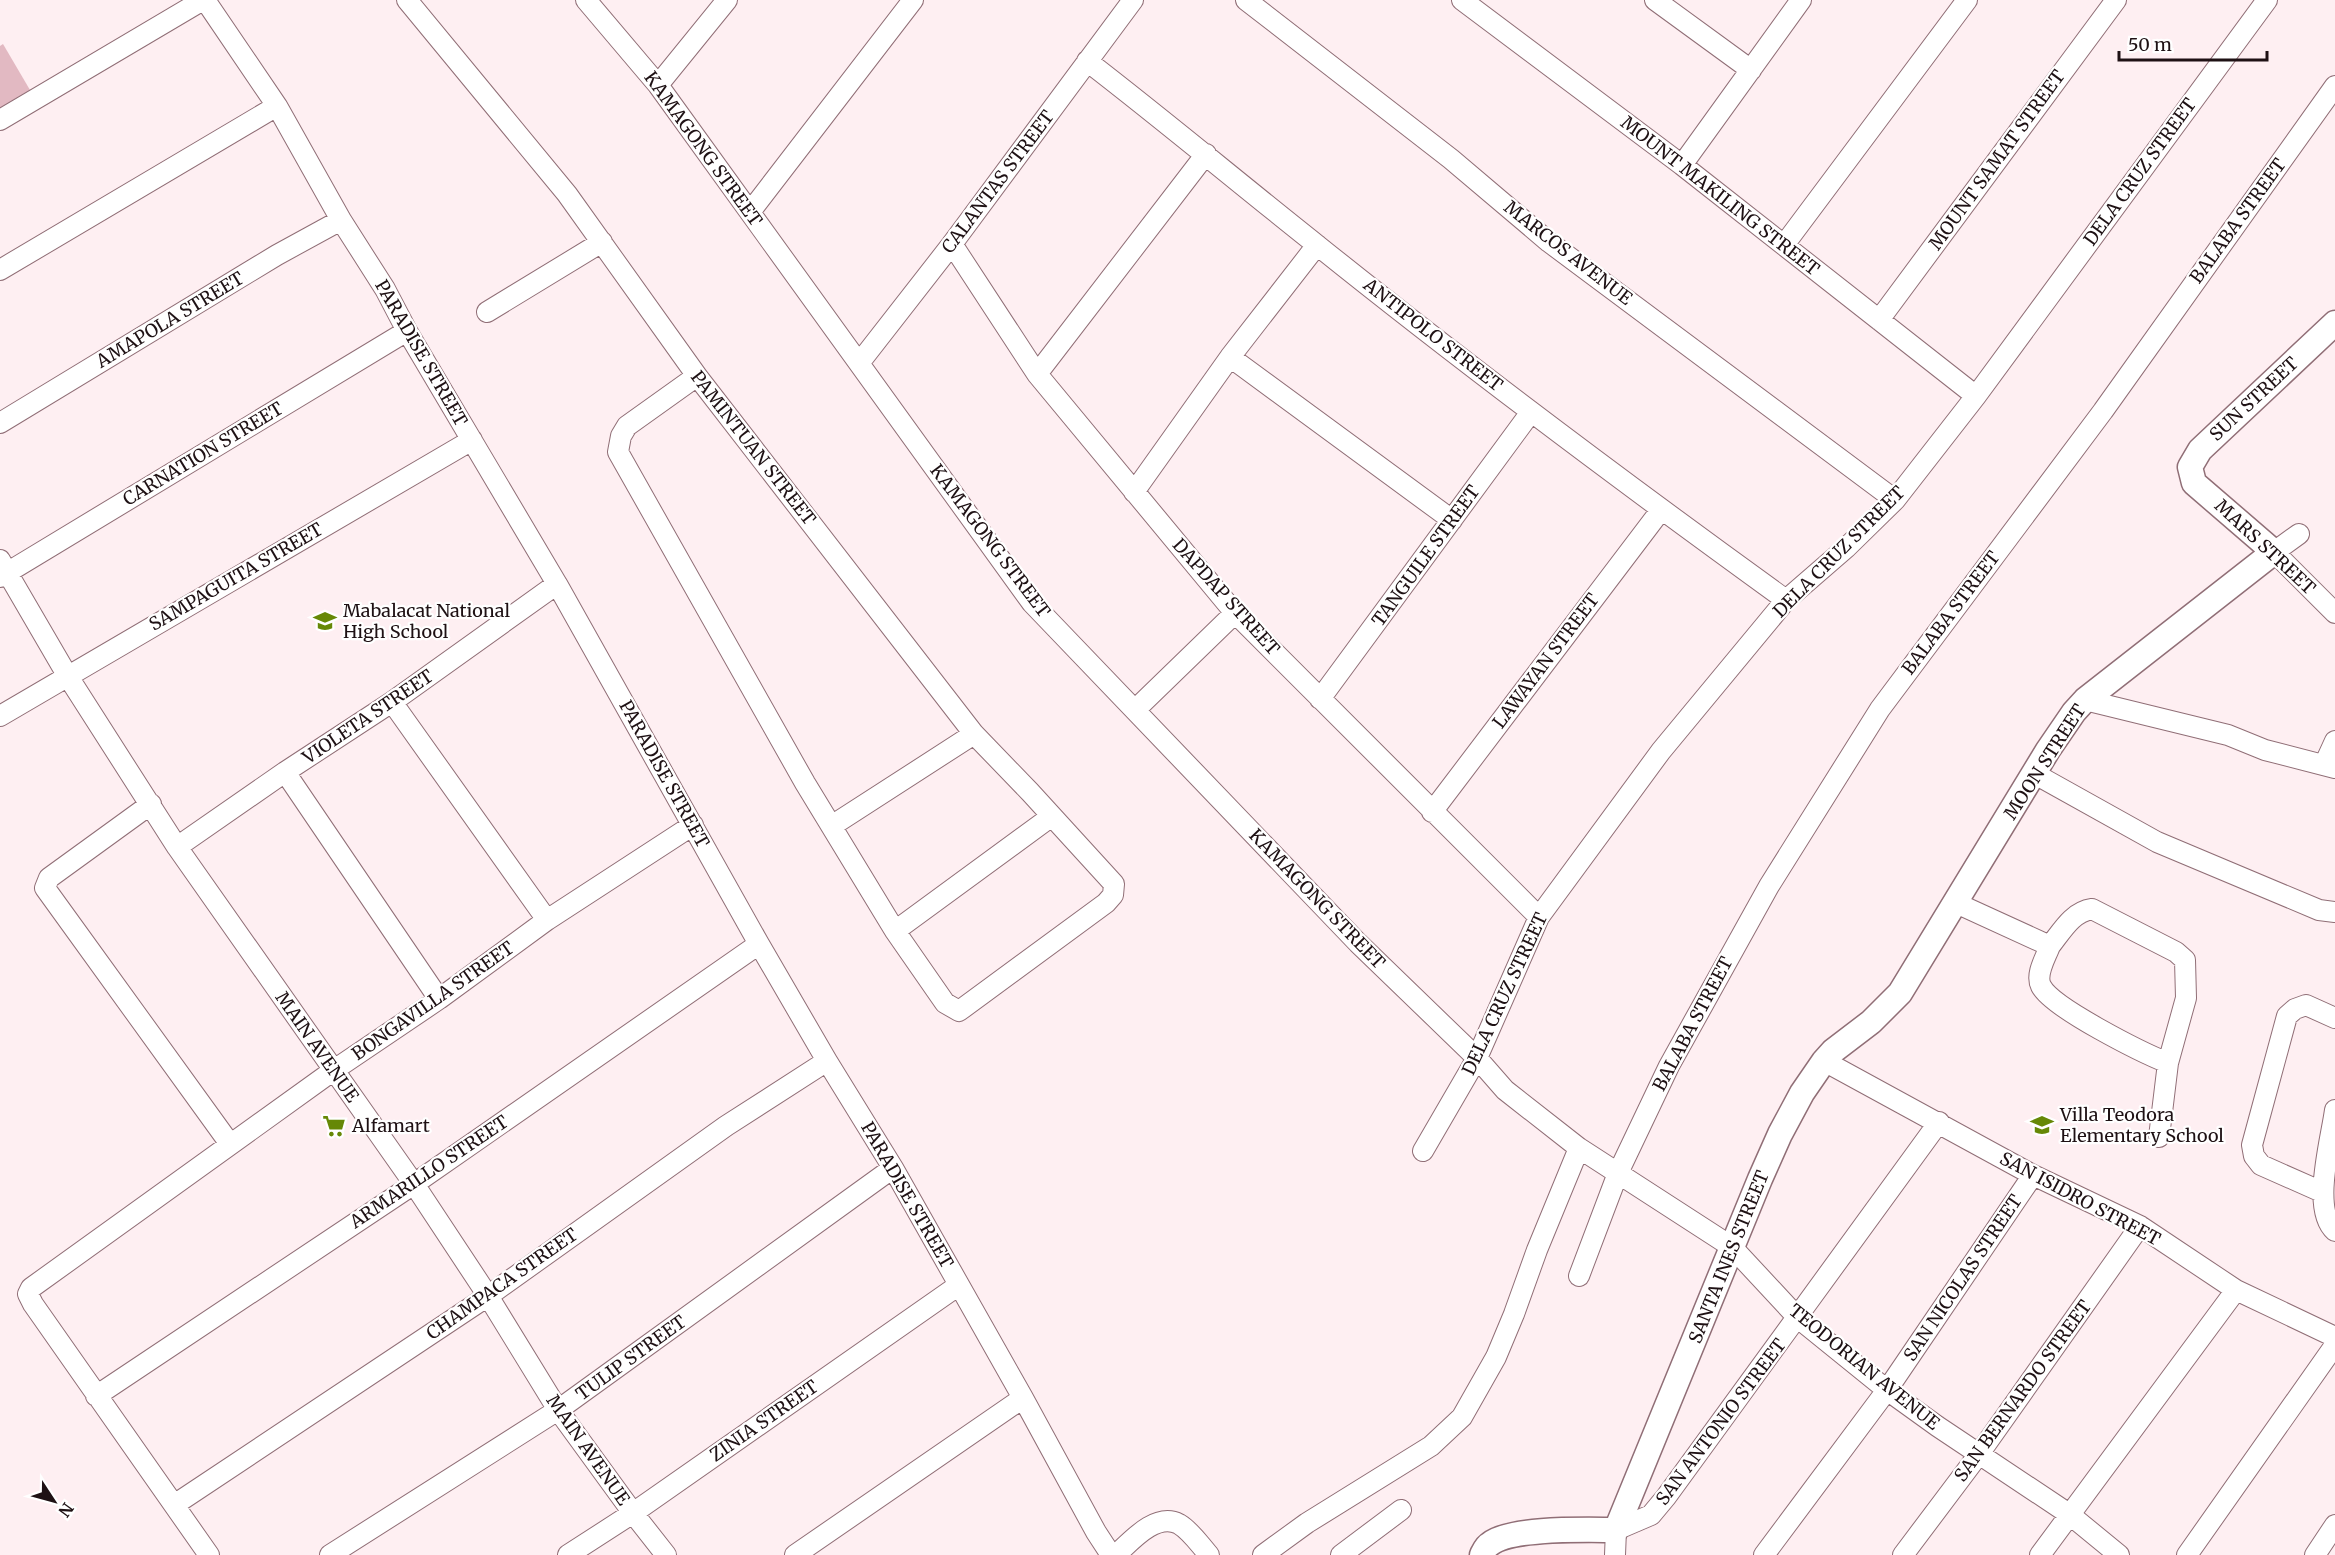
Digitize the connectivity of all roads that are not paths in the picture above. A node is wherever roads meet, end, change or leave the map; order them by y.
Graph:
1 (204, 0) edge
2 (407, 0) edge
3 (586, 0) edge
4 (727, 0) edge
5 (913, 0) edge
6 (1133, 0) edge
7 (1246, 0) edge
8 (1462, 0) edge
9 (1655, 0) edge
10 (1802, 0) edge
11 (1967, 0) edge
12 (2116, 0) edge
13 (2267, 0) edge
14 (1087, 61) junction
15 (1751, 70) junction
16 (658, 85) junction
17 (2335, 86) edge
18 (277, 106) junction
19 (0, 120) edge
20 (1206, 154) junction
21 (1682, 165) junction
22 (750, 213) junction
23 (341, 220) junction
24 (602, 242) junction
25 (952, 244) junction
26 (1317, 245) junction
27 (1784, 245) junction
28 (0, 270) edge
29 (487, 312) dead end
30 (1879, 320) junction
31 (2335, 323) edge
32 (407, 331) junction
33 (1230, 357) junction
34 (860, 362) junction
35 (1037, 374) junction
36 (697, 376) junction
37 (1976, 396) junction
38 (1531, 412) junction
39 (0, 423) edge
40 (472, 440) junction
41 (2194, 483) joint
42 (1134, 492) junction
43 (1895, 500) junction
44 (1660, 510) junction
45 (1452, 520) junction
46 (2299, 534) dead end
47 (2274, 552) junction
48 (2, 570) edge
49 (557, 584) junction
50 (1786, 600) junction
51 (1235, 613) junction
52 (2335, 613) edge
53 (67, 675) junction
54 (1320, 699) junction
55 (2085, 700) junction
56 (392, 702) junction
57 (1135, 710) junction
58 (0, 716) edge
59 (974, 734) junction
60 (2335, 741) edge
61 (2329, 767) edge
62 (285, 772) junction
63 (2035, 774) junction
64 (151, 804) junction
65 (1432, 812) junction
66 (1052, 816) junction
67 (693, 825) junction
68 (832, 825) junction
69 (177, 847) junction
70 (1956, 903) junction
71 (2335, 912) edge
72 (1539, 917) junction
73 (547, 920) junction
74 (896, 931) junction
75 (759, 944) junction
76 (2050, 946) junction
77 (1900, 993) joint
78 (439, 999) junction
79 (2335, 1018) edge
80 (1477, 1058) junction
81 (827, 1061) junction
82 (1824, 1061) junction
83 (2168, 1063) junction
84 (334, 1070) junction
85 (2335, 1110) edge
86 (1939, 1122) junction
87 (2159, 1137) dead end
88 (230, 1144) junction
89 (1579, 1148) junction
90 (1423, 1151) dead end
91 (2331, 1163) edge
92 (893, 1168) junction
93 (1618, 1173) junction
94 (2033, 1175) junction
95 (414, 1184) junction
96 (2322, 1192) junction
97 (2140, 1226) junction
98 (2335, 1231) edge
99 (1731, 1247) junction
100 (1579, 1276) dead end
101 (959, 1285) junction
102 (2236, 1290) junction
103 (488, 1296) junction
104 (1797, 1318) junction
105 (2335, 1337) edge
106 (2335, 1345) edge
107 (1887, 1390) junction
108 (96, 1396) junction
109 (1023, 1398) junction
110 (558, 1410) junction
111 (1978, 1454) junction
112 (174, 1505) junction
113 (1401, 1509) dead end
114 (633, 1513) junction
115 (2069, 1514) junction
116 (2335, 1525) edge
117 (1616, 1530) junction
118 (209, 1555) edge
119 (330, 1555) edge
120 (568, 1555) edge
121 (666, 1555) edge
122 (795, 1555) edge
123 (1111, 1555) edge
124 (1116, 1555) edge
125 (1209, 1555) edge
126 (1263, 1555) edge
127 (1341, 1555) edge
128 (1482, 1555) edge
129 (1616, 1555) edge
130 (1764, 1555) edge
131 (1903, 1555) edge
132 (2040, 1555) edge
133 (2119, 1555) edge
134 (2187, 1555) edge
135 (2315, 1555) edge

1 - 18 street, PARADISE STREET
1 - 19 street
2 - 24 street, PAMINTUAN STREET
3 - 16 street, KAMAGONG STREET
4 - 16 street
5 - 22 street
6 - 14 street, CALANTAS STREET
7 - 43 street, MARCOS AVENUE
8 - 21 street, MOUNT MAKILING STREET
9 - 15 street
10 - 15 street
11 - 27 street
12 - 30 street, MOUNT SAMAT STREET
13 - 37 street, DELA CRUZ STREET
14 - 20 street, ANTIPOLO STREET
14 - 25 street, CALANTAS STREET
15 - 21 street
16 - 22 street, KAMAGONG STREET
17 - 93 street, BALABA STREET
18 - 23 street, PARADISE STREET
18 - 28 street
20 - 26 street, ANTIPOLO STREET
20 - 35 street
21 - 27 street, MOUNT MAKILING STREET
22 - 34 street, KAMAGONG STREET
23 - 32 street, PARADISE STREET
23 - 39 street, AMAPOLA STREET
24 - 29 street
24 - 36 street, PAMINTUAN STREET
25 - 34 street, CALANTAS STREET
25 - 35 street, DAPDAP STREET
26 - 33 street
26 - 38 street, ANTIPOLO STREET
27 - 30 street, MOUNT MAKILING STREET
30 - 37 street, MOUNT MAKILING STREET
31 - 41 street, SUN STREET
32 - 40 street, PARADISE STREET
32 - 48 street, CARNATION STREET
33 - 42 street
33 - 45 street
34 - 57 street, KAMAGONG STREET
35 - 42 street, DAPDAP STREET
36 - 59 street, PAMINTUAN STREET
36 - 68 street
37 - 43 street, DELA CRUZ STREET
38 - 44 street, ANTIPOLO STREET
38 - 45 street, TANGUILE STREET
40 - 49 street, PARADISE STREET
40 - 53 street, SAMPAGUITA STREET
41 - 47 street, MARS STREET
42 - 51 street, DAPDAP STREET
43 - 50 street, DELA CRUZ STREET
44 - 50 street, ANTIPOLO STREET
44 - 65 street, LAWAYAN STREET
45 - 54 street, TANGUILE STREET
46 - 47 street, MOON STREET
47 - 52 street, MARS STREET
47 - 55 street, MOON STREET
48 - 53 street, MAIN AVENUE
49 - 56 street, VIOLETA STREET
49 - 67 street, PARADISE STREET
50 - 72 street, DELA CRUZ STREET
51 - 54 street, DAPDAP STREET
51 - 57 street
53 - 58 street, SAMPAGUITA STREET
53 - 64 street, MAIN AVENUE
54 - 65 street, DAPDAP STREET
55 - 61 street
55 - 63 street, MOON STREET
56 - 62 street, VIOLETA STREET
56 - 73 street
57 - 80 street, KAMAGONG STREET
59 - 66 street, PAMINTUAN STREET
59 - 68 street
60 - 61 street
62 - 69 street, VIOLETA STREET
62 - 78 street
63 - 70 street, MOON STREET
63 - 71 street
64 - 69 street, MAIN AVENUE
64 - 88 street
65 - 72 street, DAPDAP STREET
66 - 74 street
66 - 74 street, PAMINTUAN STREET
67 - 73 street, BONGAVILLA STREET
67 - 75 street, PARADISE STREET
68 - 74 street
69 - 84 street, MAIN AVENUE
70 - 76 street
70 - 77 street, MOON STREET
72 - 80 street, DELA CRUZ STREET
73 - 78 street, BONGAVILLA STREET
75 - 81 street, PARADISE STREET
75 - 95 street, ARMARILLO STREET
76 - 83 street
76 - 83 street
77 - 82 street, SANTA INES STREET
78 - 84 street, BONGAVILLA STREET
79 - 96 street
80 - 89 street, TEODORIAN AVENUE
80 - 90 street, DELA CRUZ STREET
81 - 92 street, PARADISE STREET
81 - 103 street, CHAMPACA STREET
82 - 86 street, SAN ISIDRO STREET
82 - 99 street, SANTA INES STREET
83 - 87 street
84 - 88 street, BONGAVILLA STREET
84 - 95 street, MAIN AVENUE
85 - 91 street
86 - 94 street, SAN ISIDRO STREET
86 - 104 street, SAN ANTONIO STREET
88 - 108 street, BONGAVILLA STREET
89 - 93 street, TEODORIAN AVENUE
89 - 126 street
91 - 96 street
92 - 101 street, PARADISE STREET
92 - 110 street, TULIP STREET
93 - 99 street, TEODORIAN AVENUE
93 - 100 street, BALABA STREET
94 - 97 street, SAN ISIDRO STREET
94 - 107 street, SAN NICOLAS STREET
95 - 103 street, MAIN AVENUE
95 - 108 street, ARMARILLO STREET
96 - 98 street
97 - 102 street, SAN ISIDRO STREET
97 - 111 street, SAN BERNARDO STREET
99 - 104 street, TEODORIAN AVENUE
99 - 117 street, SANTA INES STREET
101 - 109 street, PARADISE STREET
101 - 114 street, ZINIA STREET
102 - 105 street, SAN ISIDRO STREET
102 - 115 street
103 - 110 street, MAIN AVENUE
103 - 112 street, CHAMPACA STREET
104 - 107 street, TEODORIAN AVENUE
104 - 117 street, SAN ANTONIO STREET
106 - 134 street
107 - 111 street, TEODORIAN AVENUE
107 - 130 street, SAN NICOLAS STREET
108 - 112 street
109 - 122 street
109 - 123 street, PARADISE STREET
110 - 114 street, MAIN AVENUE
110 - 119 street, TULIP STREET
111 - 115 street, TEODORIAN AVENUE
111 - 131 street, SAN BERNARDO STREET
112 - 118 street
113 - 127 street
114 - 120 street, ZINIA STREET
114 - 121 street, MAIN AVENUE
115 - 132 street
115 - 133 street, TEODORIAN AVENUE
116 - 135 street
117 - 128 street
117 - 129 street, SANTA INES STREET
124 - 125 street

